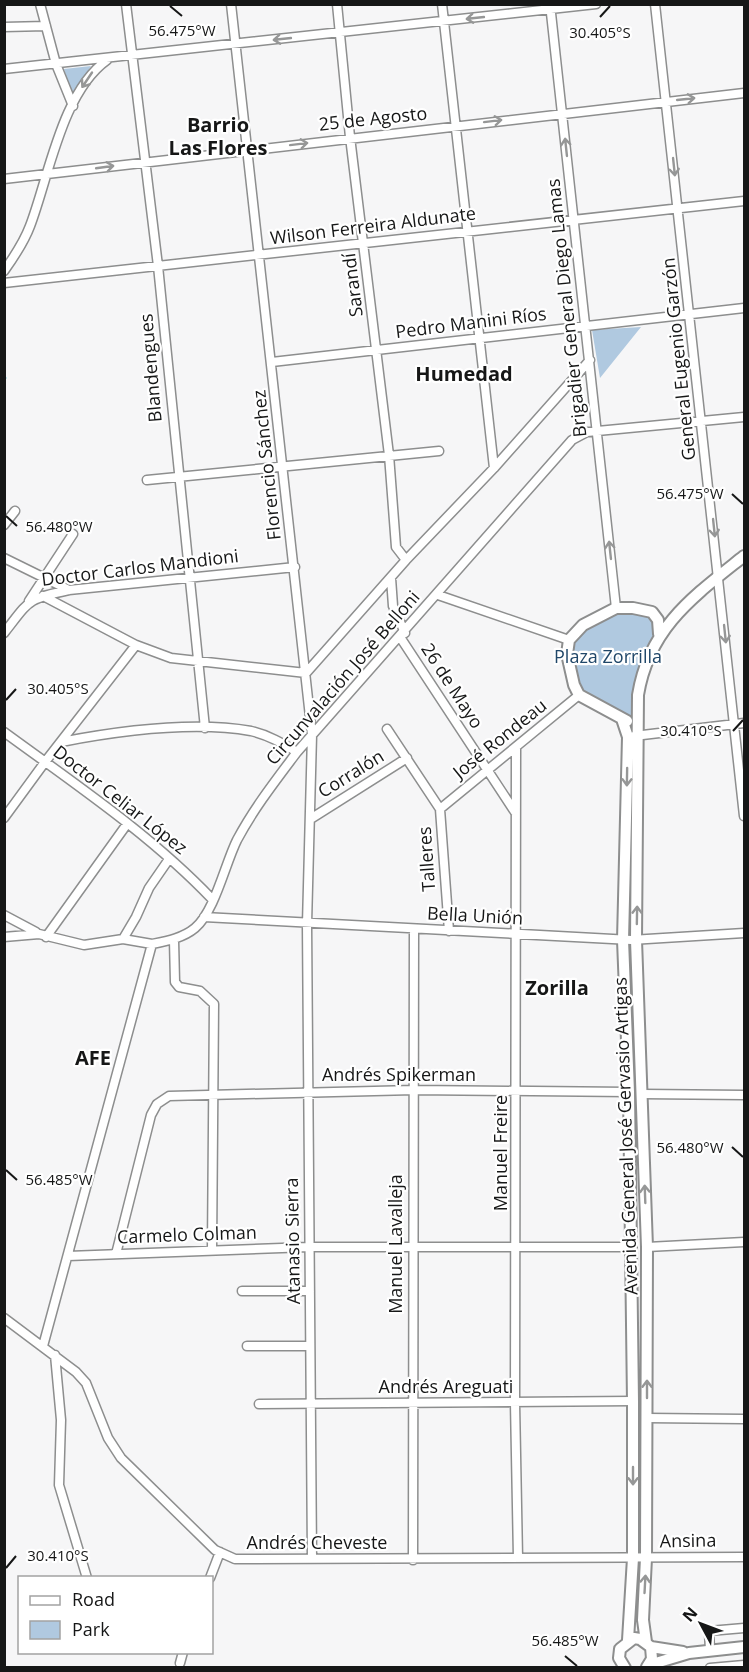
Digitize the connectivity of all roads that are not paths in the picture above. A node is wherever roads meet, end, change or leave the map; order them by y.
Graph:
1 (40, 4) edge
2 (126, 4) edge
3 (231, 4) edge
4 (337, 4) edge
5 (442, 4) edge
6 (596, 4) edge
7 (656, 4) edge
8 (550, 7) edge
9 (444, 21) junction
10 (46, 26) junction
11 (4, 27) edge
12 (340, 33) junction
13 (235, 43) junction
14 (131, 56) junction
15 (108, 60) junction
16 (56, 64) junction
17 (4, 69) edge
18 (744, 93) edge
19 (666, 101) junction
20 (73, 106) junction
21 (562, 113) junction
22 (456, 126) junction
23 (350, 137) junction
24 (248, 150) junction
25 (144, 162) junction
26 (47, 175) junction
27 (4, 179) edge
28 (744, 201) edge
29 (678, 208) junction
30 (574, 221) junction
31 (468, 232) junction
32 (364, 243) junction
33 (260, 256) junction
34 (158, 266) junction
35 (4, 271) edge
36 (4, 283) edge
37 (744, 308) edge
38 (690, 314) junction
39 (586, 326) junction
40 (480, 339) junction
41 (377, 350) junction
42 (590, 360) junction
43 (272, 362) junction
44 (744, 417) edge
45 (702, 422) junction
46 (598, 431) junction
47 (439, 451) dead end
48 (389, 455) junction
49 (284, 464) junction
50 (494, 468) junction
51 (178, 477) junction
52 (147, 480) dead end
53 (15, 512) dead end
54 (4, 525) edge
55 (73, 534) dead end
56 (744, 556) edge
57 (4, 558) edge
58 (406, 560) junction
59 (295, 567) junction
60 (720, 576) junction
61 (188, 577) junction
62 (44, 578) junction
63 (391, 578) junction
64 (69, 590) junction
65 (438, 595) junction
66 (43, 596) junction
67 (29, 601) junction
68 (616, 608) junction
69 (680, 610) junction
70 (652, 612) junction
71 (4, 633) edge
72 (659, 634) junction
73 (402, 635) junction
74 (569, 640) junction
75 (136, 645) junction
76 (198, 660) junction
77 (306, 673) junction
78 (579, 694) junction
79 (638, 716) junction
80 (622, 719) junction
81 (744, 723) edge
82 (734, 724) junction
83 (205, 728) junction
84 (387, 729) dead end
85 (4, 732) edge
86 (312, 735) junction
87 (633, 736) junction
88 (61, 742) junction
89 (516, 749) junction
90 (297, 752) junction
91 (407, 758) junction
92 (45, 762) junction
93 (488, 771) junction
94 (440, 809) junction
95 (515, 812) junction
96 (744, 816) edge
97 (312, 818) junction
98 (4, 819) edge
99 (127, 824) junction
100 (169, 859) junction
101 (212, 899) junction
102 (4, 915) edge
103 (204, 917) junction
104 (307, 924) junction
105 (414, 929) junction
106 (449, 931) junction
107 (744, 933) edge
108 (43, 935) junction
109 (517, 935) junction
110 (4, 937) edge
111 (123, 939) junction
112 (174, 940) junction
113 (623, 940) junction
114 (636, 940) junction
115 (152, 944) junction
116 (414, 1090) junction
117 (307, 1092) junction
118 (517, 1092) junction
119 (629, 1092) junction
120 (213, 1094) junction
121 (642, 1094) junction
122 (744, 1095) edge
123 (744, 1242) edge
124 (413, 1246) junction
125 (517, 1246) junction
126 (309, 1247) junction
127 (632, 1247) junction
128 (647, 1247) junction
129 (212, 1250) junction
130 (116, 1254) junction
131 (68, 1256) junction
132 (310, 1290) junction
133 (242, 1291) dead end
134 (4, 1318) edge
135 (43, 1346) junction
136 (248, 1346) dead end
137 (310, 1346) junction
138 (59, 1357) junction
139 (633, 1401) junction
140 (515, 1403) junction
141 (259, 1404) dead end
142 (310, 1404) junction
143 (412, 1404) junction
144 (647, 1418) junction
145 (744, 1419) edge
146 (220, 1552) junction
147 (744, 1557) edge
148 (312, 1558) junction
149 (518, 1558) junction
150 (633, 1558) junction
151 (646, 1558) junction
152 (413, 1560) junction
153 (86, 1576) edge
154 (211, 1576) edge
155 (744, 1628) edge
156 (628, 1640) junction
157 (648, 1644) junction
158 (744, 1647) edge
159 (710, 1650) junction
160 (689, 1653) junction
161 (183, 1654) edge
162 (180, 1663) dead end
163 (744, 1665) edge
164 (648, 1666) edge
165 (625, 1668) edge
166 (710, 1668) edge

1 - 10 street
2 - 14 street, Blandengues
3 - 13 street, Florencio Sánchez
4 - 12 street, Sarandí
5 - 9 street
6 - 8 street
7 - 19 street, General Eugenio Garzón
8 -> 9 street
8 - 21 street, Brigadier General Diego Lamas
9 - 12 street
9 - 22 street
10 - 11 street
10 - 16 street
12 -> 13 street
12 - 23 street, Sarandí
13 - 14 street
13 - 24 street, Florencio Sánchez
14 - 15 street
14 - 25 street, Blandengues
15 - 16 street
15 -> 20 street
16 - 17 street
16 - 20 street
19 -> 18 street, 25 de Agosto
19 - 21 street, 25 de Agosto
19 -> 29 street, General Eugenio Garzón
20 - 26 street
22 -> 21 street, 25 de Agosto
30 -> 21 street, Brigadier General Diego Lamas
22 - 23 street, 25 de Agosto
22 - 31 street
24 -> 23 street, 25 de Agosto
23 - 32 street, Sarandí
24 - 25 street, 25 de Agosto
24 - 33 street, Florencio Sánchez
26 -> 25 street, 25 de Agosto
25 - 34 street, Blandengues
26 - 27 street, 25 de Agosto
26 - 35 street
28 - 29 street, Wilson Ferreira Aldunate
29 - 30 street, Wilson Ferreira Aldunate
29 - 38 street, General Eugenio Garzón
30 - 31 street, Wilson Ferreira Aldunate
30 - 39 street, Brigadier General Diego Lamas
31 - 32 street, Wilson Ferreira Aldunate
31 - 40 street
32 - 33 street, Wilson Ferreira Aldunate
32 - 41 street, Sarandí
33 - 34 street, Wilson Ferreira Aldunate
33 - 43 street, Florencio Sánchez
34 - 36 street, Wilson Ferreira Aldunate
34 - 51 street, Blandengues
37 - 38 street, Pedro Manini Ríos
38 - 39 street, Pedro Manini Ríos
38 - 45 street, General Eugenio Garzón
39 - 40 street, Pedro Manini Ríos
39 - 42 street, Brigadier General Diego Lamas
40 - 41 street, Pedro Manini Ríos
40 - 50 street
41 - 43 street, Pedro Manini Ríos
41 - 48 street, Sarandí
42 - 46 street, Brigadier General Diego Lamas
42 - 50 street, Circunvalación José Belloni
43 - 49 street, Florencio Sánchez
44 - 45 street, Circunvalación José Belloni
45 - 46 street, Circunvalación José Belloni
45 -> 60 street, General Eugenio Garzón
46 - 65 street, Circunvalación José Belloni
68 -> 46 street, Brigadier General Diego Lamas
47 - 48 street
48 - 49 street
48 - 58 street, Sarandí
49 - 51 street
49 - 59 street, Florencio Sánchez
50 - 58 street, Circunvalación José Belloni
51 - 52 street
51 - 61 street, Blandengues
53 - 54 street
55 - 62 street
56 - 60 main road
57 - 62 street
58 - 63 street, Circunvalación José Belloni
59 - 61 street, Doctor Carlos Mandioni
59 - 77 street, Florencio Sánchez
60 - 69 main road
60 -> 82 street, General Eugenio Garzón
61 - 64 street, Doctor Carlos Mandioni
61 - 76 street, Blandengues
62 - 64 street
62 - 67 street
63 - 73 street, 26 de Mayo
63 - 77 street, Circunvalación José Belloni
64 - 66 street, Doctor Carlos Mandioni
65 - 73 street, Circunvalación José Belloni
65 - 74 street
66 - 67 street, Doctor Carlos Mandioni
66 - 75 street
67 - 71 street, Doctor Carlos Mandioni
68 - 70 main road
68 - 74 main road
69 - 70 main road
69 - 72 main road
70 - 72 main road
72 - 79 main road, Avenida General José Gervasio Artigas
73 - 86 street, Circunvalación José Belloni
73 - 93 street, 26 de Mayo
74 - 78 main road
75 - 76 street
75 - 88 street
76 - 77 street
76 - 83 street, Blandengues
77 - 86 street, Florencio Sánchez
78 - 80 main road
78 - 89 street, José Rondeau
79 - 80 main road
79 - 87 main road, Avenida General José Gervasio Artigas
80 - 87 main road, Avenida General José Gervasio Artigas
81 - 82 street
82 - 87 street
82 - 96 street, General Eugenio Garzón
83 - 88 street
83 - 90 street
84 - 91 street, Talleres
85 - 92 street, Doctor Celiar López
86 - 90 street, Circunvalación José Belloni
86 - 97 street, Florencio Sánchez
87 -> 113 main road, Avenida General José Gervasio Artigas
114 -> 87 main road, Avenida General José Gervasio Artigas
88 - 92 street
89 - 93 street, José Rondeau
89 - 95 street, Manuel Freire
90 - 101 street, Circunvalación José Belloni
91 - 94 street, Talleres
91 - 97 street, Corralón
92 - 98 street
92 - 99 street, Doctor Celiar López
93 - 94 street, José Rondeau
93 - 95 street, 26 de Mayo
94 - 106 street, Talleres
95 - 109 street, Manuel Freire
97 - 104 street, Florencio Sánchez
99 - 100 street, Doctor Celiar López
99 - 108 street
100 - 101 street, Doctor Celiar López
100 - 111 street
101 - 103 street, Circunvalación José Belloni
102 - 108 street
103 - 104 street, Bella Unión
103 - 112 street, Circunvalación José Belloni
104 - 105 street, Bella Unión
104 - 117 street, Atanasio Sierra
105 - 106 street, Bella Unión
105 - 116 street, Manuel Lavalleja
106 - 109 street, Bella Unión
107 - 114 street, Bella Unión
108 - 110 street
108 - 111 street
109 - 113 street, Bella Unión
109 - 118 street, Manuel Freire
111 - 115 street
112 - 115 street, Circunvalación José Belloni
112 - 120 street
113 - 114 street, Bella Unión
113 - 119 main road, Avenida General José Gervasio Artigas
114 - 121 main road, Avenida General José Gervasio Artigas
115 - 131 street
116 - 117 street, Andrés Spikerman
116 - 118 street, Andrés Spikerman
116 - 124 street, Manuel Lavalleja
117 - 120 street, Andrés Spikerman
117 - 126 street, Atanasio Sierra
118 - 119 street, Andrés Spikerman
118 - 125 street, Manuel Freire
119 - 127 main road, Avenida General José Gervasio Artigas
120 - 129 street
120 - 130 street, Andrés Spikerman
121 - 122 street
128 -> 121 main road, Avenida General José Gervasio Artigas
123 - 128 street
124 - 125 street, Carmelo Colman
124 - 126 street, Carmelo Colman
124 - 143 street, Manuel Lavalleja
125 - 127 street, Carmelo Colman
125 - 140 street, Manuel Freire
126 - 129 street, Carmelo Colman
126 - 132 street, Atanasio Sierra
127 - 139 main road, Avenida General José Gervasio Artigas
144 -> 128 main road, Avenida General José Gervasio Artigas
129 - 130 street, Carmelo Colman
130 - 131 street, Carmelo Colman
131 - 135 street
132 - 133 street
132 - 137 street, Atanasio Sierra
134 - 135 street
135 - 138 street
136 - 137 street
137 - 142 street, Atanasio Sierra
138 - 146 street, Andrés Cheveste
138 - 153 street
139 - 140 street, Andrés Areguati
139 -> 150 main road, Avenida General José Gervasio Artigas
140 - 143 street, Andrés Areguati
140 - 149 street, Manuel Freire
141 - 142 street, Andrés Areguati
142 - 143 street, Andrés Areguati
142 - 148 street, Atanasio Sierra
143 - 152 street, Manuel Lavalleja
144 - 145 street
144 - 151 main road, Avenida General José Gervasio Artigas
146 - 148 street, Andrés Cheveste
146 - 154 street
147 - 151 street, Ansina
148 - 152 street, Andrés Cheveste
149 - 150 street, Andrés Cheveste
149 - 152 street, Andrés Cheveste
150 - 151 street, Ansina
150 - 156 main road, Avenida General José Gervasio Artigas
157 -> 151 main road, Avenida General José Gervasio Artigas
155 - 159 street
156 - 157 main road
156 - 165 main road, Avenida General José Gervasio Artigas
157 - 160 main road
157 - 164 main road, Avenida General José Gervasio Artigas
158 - 159 main road
159 - 160 main road
160 - 164 main road
161 - 162 street
163 - 166 street

